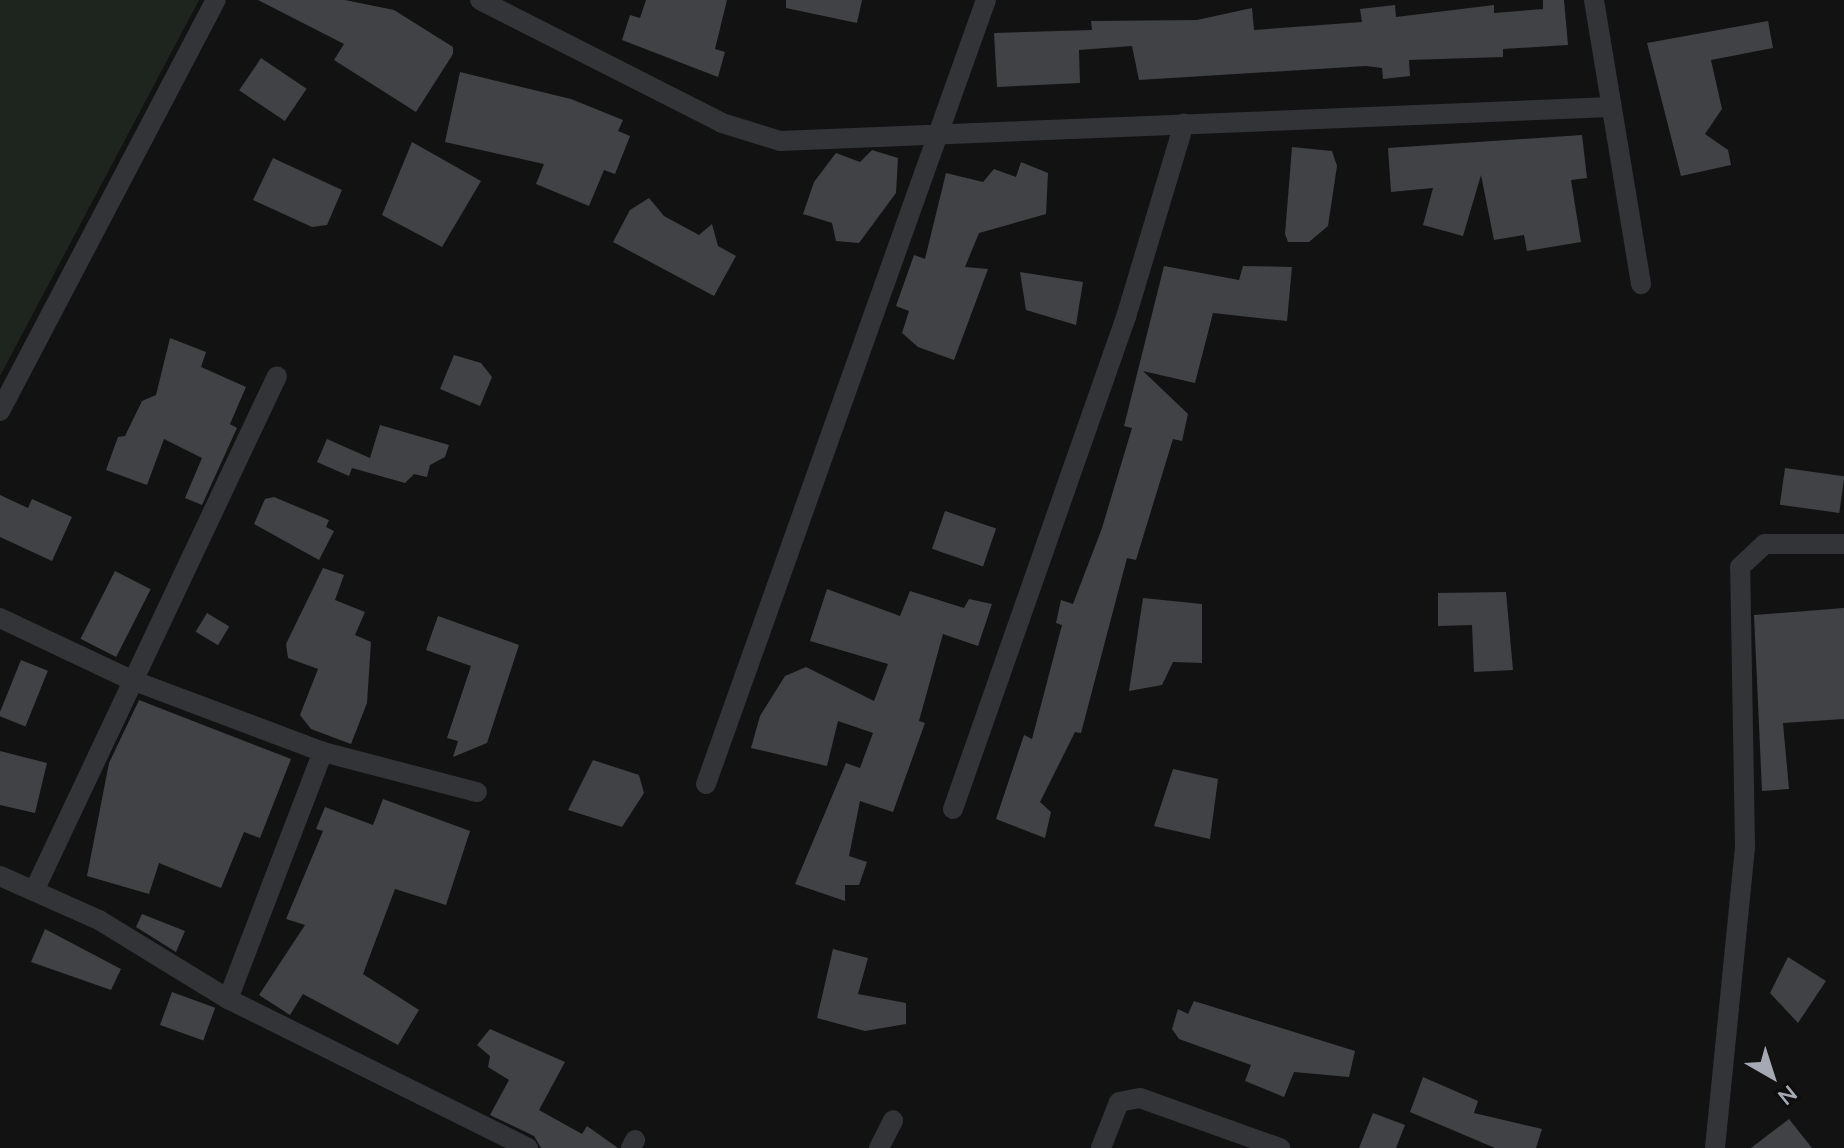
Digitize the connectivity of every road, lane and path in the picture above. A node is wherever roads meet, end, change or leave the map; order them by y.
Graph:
1 (216, 0) edge
2 (480, 0) edge
3 (986, 0) edge
4 (1594, 0) edge
5 (1611, 107) junction
6 (1184, 124) junction
7 (944, 130) junction
8 (1641, 284) dead end
9 (277, 376) dead end
10 (0, 411) edge
11 (1844, 544) edge
12 (0, 618) edge
13 (129, 679) junction
14 (323, 752) junction
15 (706, 784) dead end
16 (477, 792) dead end
17 (953, 809) dead end
18 (0, 876) edge
19 (34, 891) junction
20 (228, 999) junction
21 (893, 1120) dead end
22 (1716, 1147) edge
23 (528, 1148) edge
24 (879, 1148) edge
25 (1101, 1148) edge
26 (1280, 1148) edge

1 - 10 street
2 - 7 street
3 - 7 street
4 - 5 street
5 - 6 street
5 - 8 street
6 - 7 street
6 - 17 street
7 - 15 street
9 - 13 street
11 - 22 street
12 - 13 street
13 - 14 street
13 - 19 street
14 - 16 street
14 - 20 street
18 - 19 street
19 - 20 street
20 - 23 street
21 - 24 street
25 - 26 street

